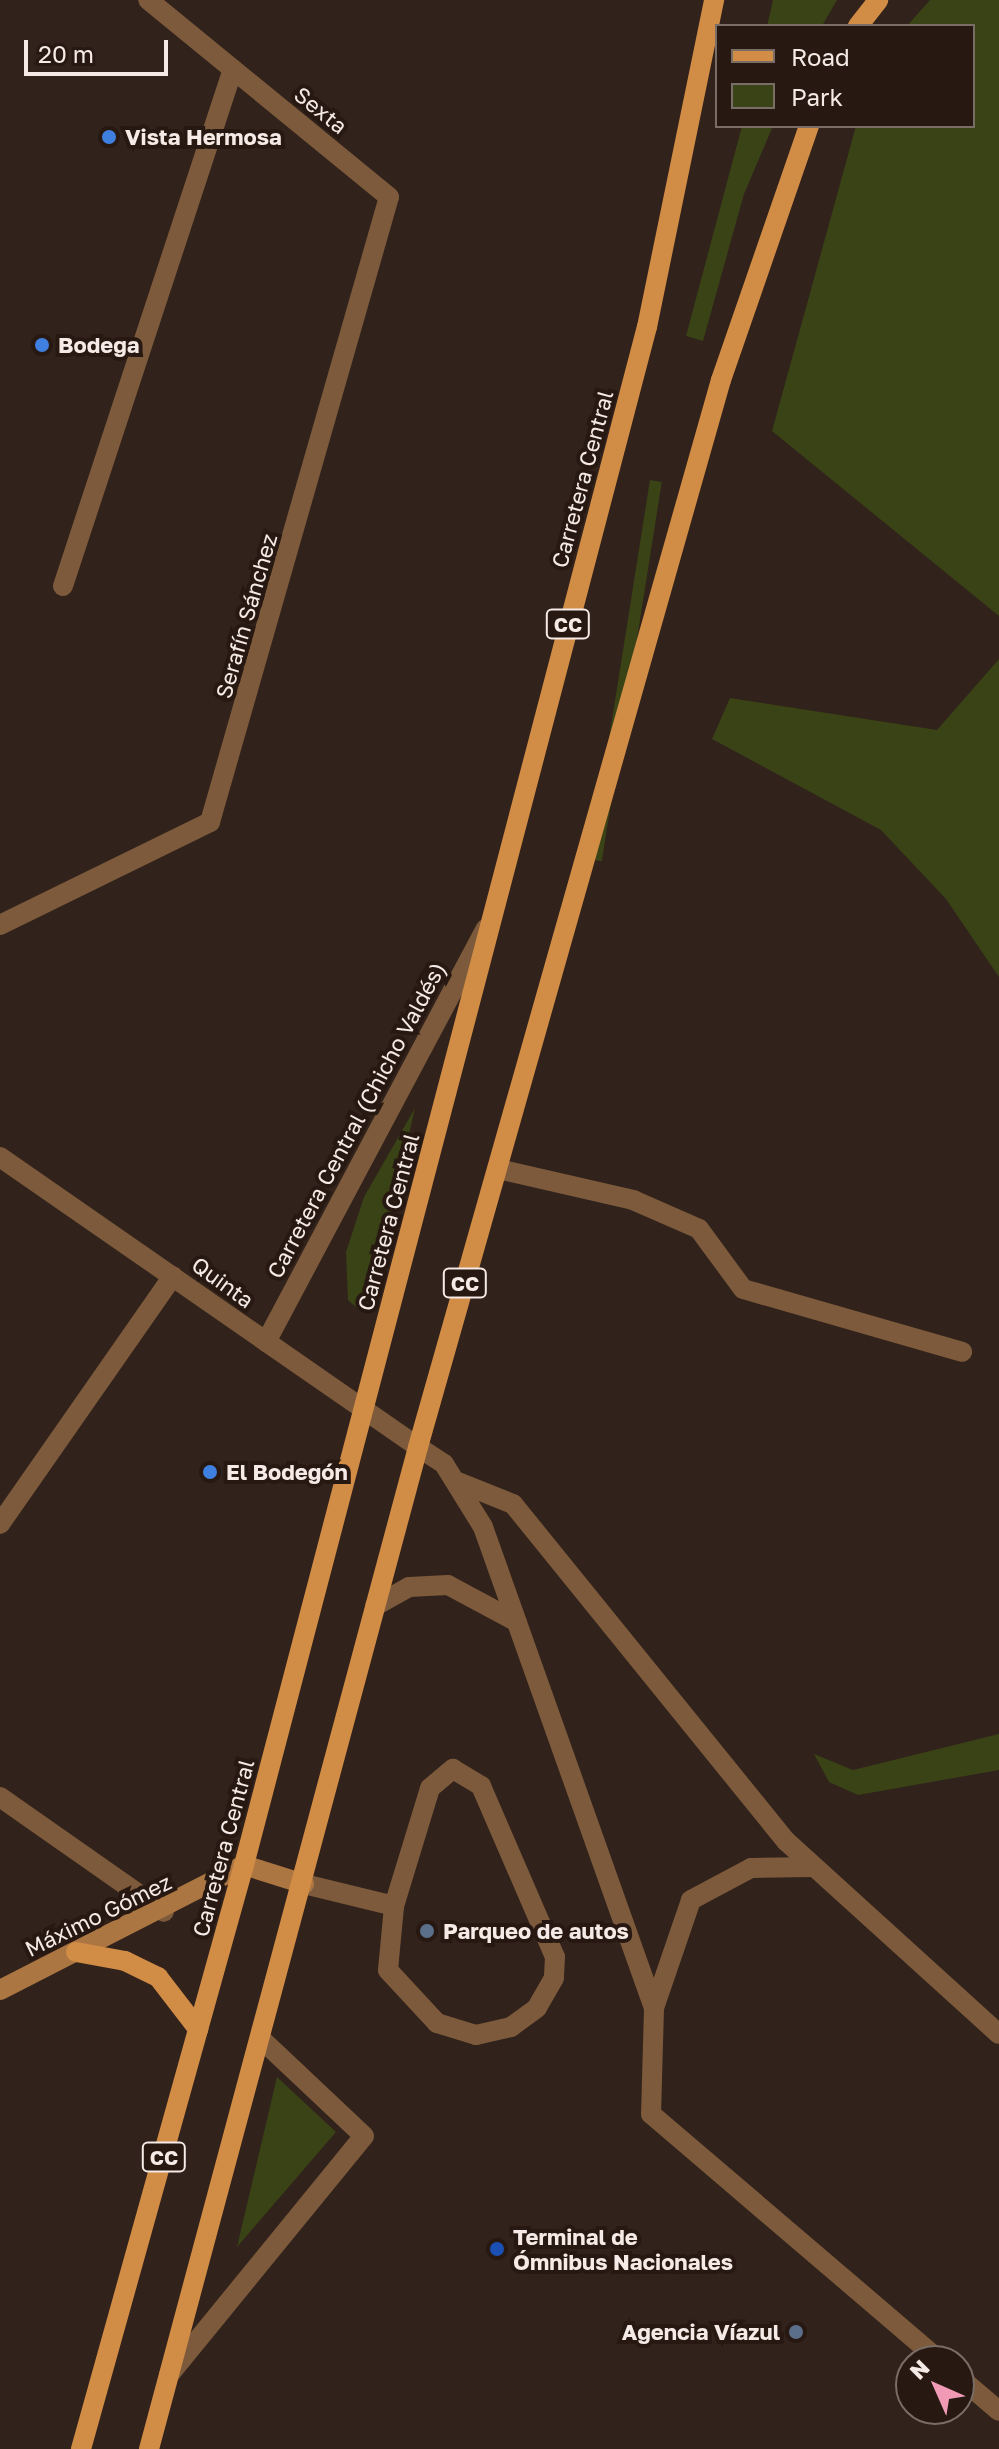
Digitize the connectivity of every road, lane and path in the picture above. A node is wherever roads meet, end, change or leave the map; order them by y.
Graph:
1 (148, 0) edge
2 (714, 0) edge
3 (878, 0) edge
4 (860, 24) edge
5 (233, 69) junction
6 (808, 128) edge
7 (389, 197) joint
8 (63, 586) dead end
9 (490, 921) junction
10 (0, 925) edge
11 (0, 1157) edge
12 (498, 1169) junction
13 (173, 1276) junction
14 (266, 1342) junction
15 (962, 1352) dead end
16 (364, 1405) junction
17 (418, 1447) junction
18 (458, 1482) junction
19 (0, 1524) edge
20 (375, 1606) junction
21 (517, 1622) junction
22 (0, 1797) edge
23 (244, 1865) junction
24 (814, 1867) junction
25 (304, 1884) junction
26 (394, 1906) junction
27 (164, 1912) junction
28 (76, 1952) junction
29 (0, 1990) edge
30 (654, 2008) junction
31 (198, 2029) junction
32 (999, 2034) edge
33 (260, 2038) junction
34 (921, 2345) edge
35 (169, 2375) junction
36 (975, 2391) edge
37 (999, 2411) edge
38 (81, 2449) edge
39 (149, 2449) edge

1 - 5 street, Sexta
2 - 9 main road, Carretera Central / CC
3 - 4 main road
5 - 7 street, Sexta
5 - 8 street
6 - 12 main road, CC
7 - 10 street, Serafín Sánchez
9 - 14 street, Carretera Central (Chicho Valdés)
9 - 16 main road, Carretera Central / CC
11 - 13 street, Quinta
12 - 15 street
12 - 17 main road, CC
13 - 14 street, Quinta
13 - 19 street
14 - 16 street, Quinta
16 - 17 street, Quinta
16 - 23 main road, Carretera Central / CC
17 - 18 street, Quinta
17 - 20 main road, CC
18 - 21 street
18 - 24 street
20 - 21 street
20 - 25 main road, CC
21 - 30 street
22 - 27 street
23 - 25 main road
23 - 27 main road, Máximo Gómez
23 - 31 main road, Carretera Central / CC
24 - 30 street
24 - 32 street
25 - 26 street
25 - 33 main road, CC
26 - 26 street
27 - 28 main road, Máximo Gómez
28 - 29 main road, Máximo Gómez
28 - 31 main road
30 - 34 street
31 - 38 main road, Carretera Central / CC
33 - 35 main road, CC
33 - 35 street
35 - 39 main road, CC
36 - 37 street

